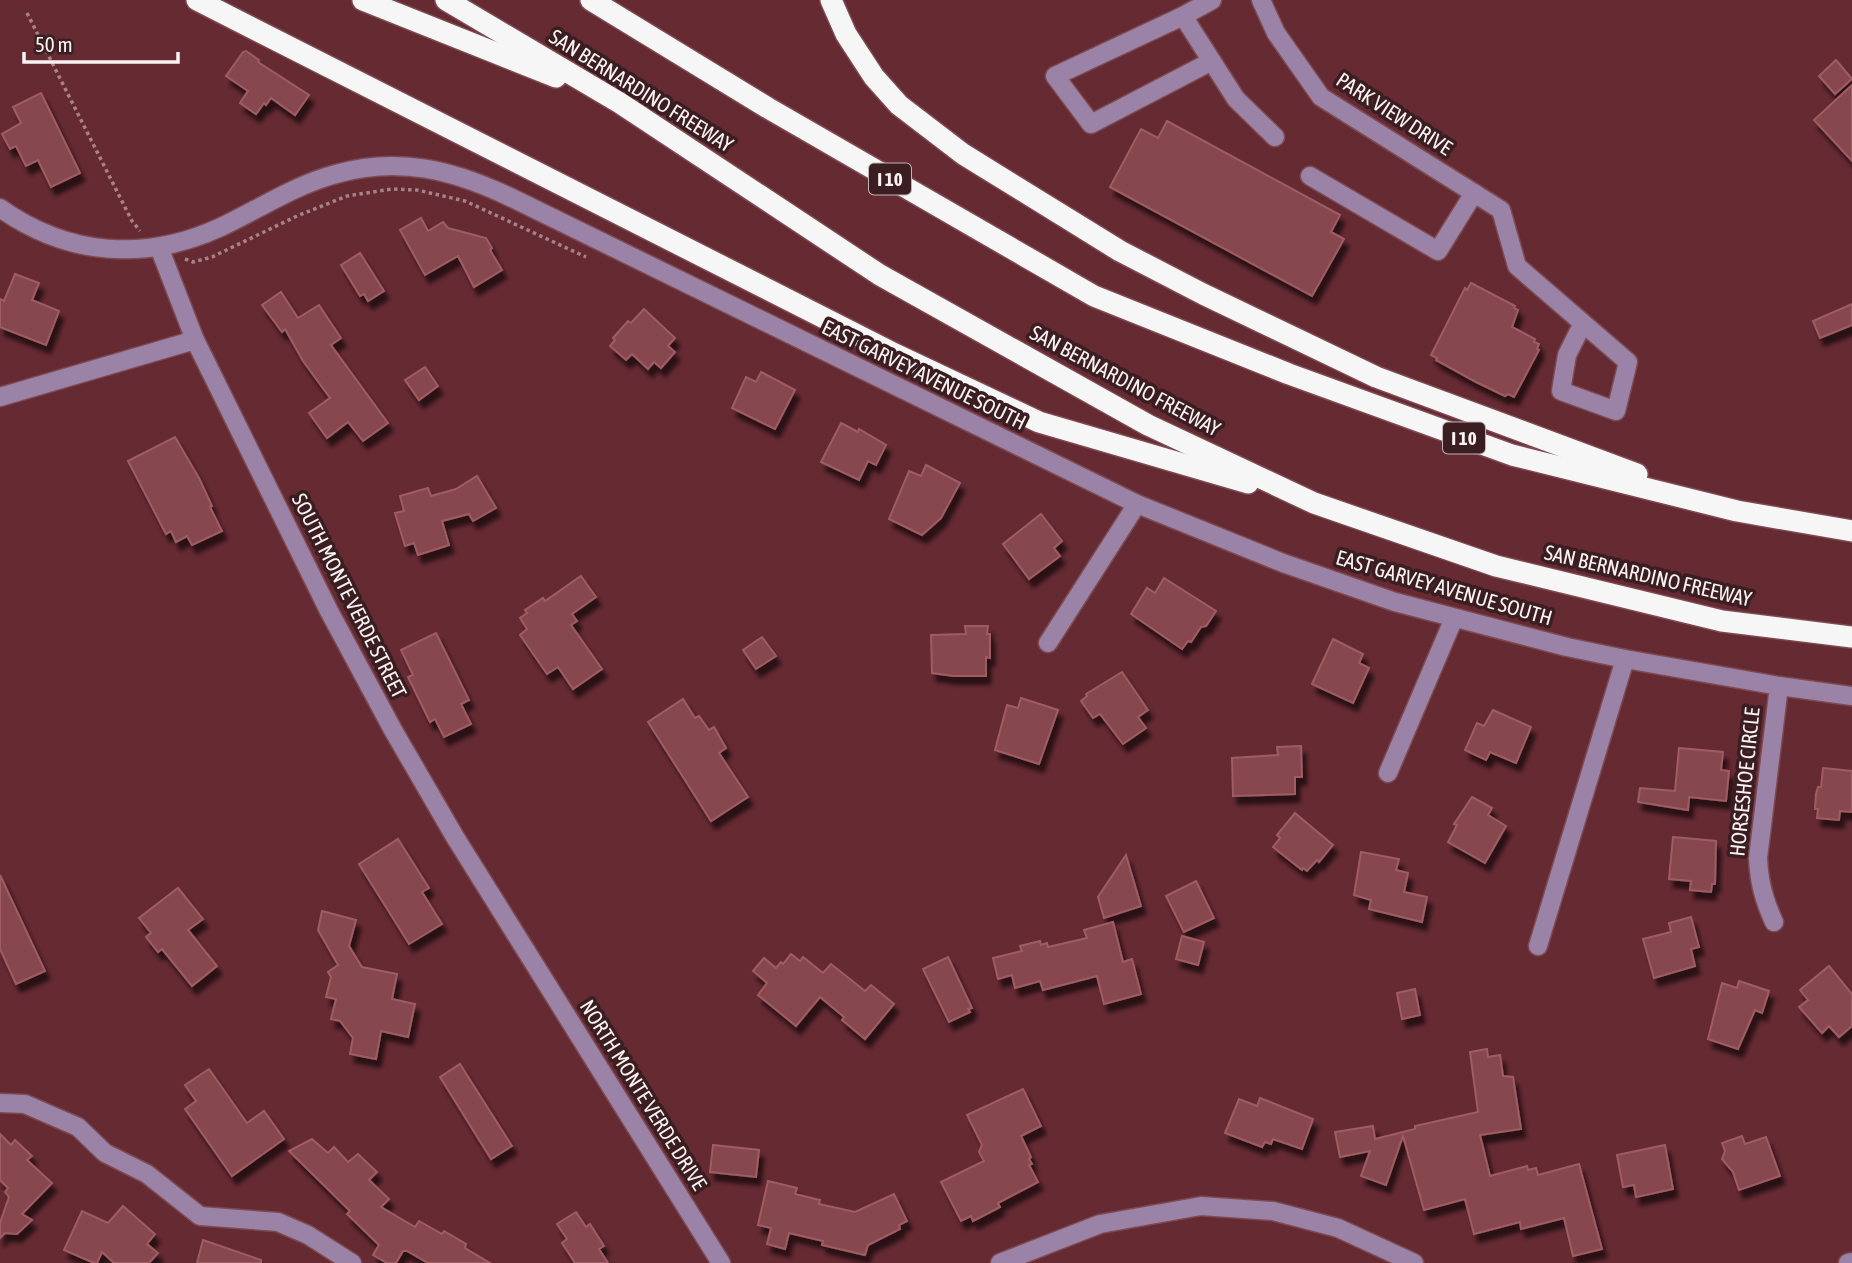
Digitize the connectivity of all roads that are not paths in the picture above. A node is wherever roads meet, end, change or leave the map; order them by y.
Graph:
1 (197, 0) edge
2 (363, 0) edge
3 (446, 0) edge
4 (591, 0) edge
5 (831, 0) edge
6 (1212, 0) edge
7 (1261, 0) edge
8 (1184, 16) junction
9 (1212, 61) junction
10 (620, 103) junction
11 (1275, 138) dead end
12 (1310, 176) dead end
13 (1474, 193) junction
14 (0, 208) edge
15 (159, 247) junction
16 (1583, 323) junction
17 (195, 340) junction
18 (0, 397) edge
19 (1314, 502) junction
20 (1137, 504) junction
21 (1737, 512) junction
22 (1852, 531) edge
23 (1454, 618) junction
24 (1852, 637) edge
25 (1048, 643) dead end
26 (1625, 660) junction
27 (1779, 687) junction
28 (1852, 696) edge
29 (1388, 773) dead end
30 (1774, 922) dead end
31 (1538, 946) dead end
32 (527, 952) joint
33 (0, 1103) edge
34 (352, 1263) edge
35 (721, 1263) edge
36 (1000, 1263) edge
37 (1414, 1263) edge

1 - 19 highway
2 - 10 highway
3 - 10 highway, SAN BERNARDINO FREEWAY
4 - 21 highway, I 10
5 - 21 highway
6 - 8 street
7 - 13 street, PARK VIEW DRIVE
8 - 9 street
8 - 9 street
9 - 11 street
10 - 19 highway, SAN BERNARDINO FREEWAY
12 - 13 street
13 - 16 street, PARK VIEW DRIVE
14 - 15 street, EAST GARVEY AVENUE SOUTH
15 - 17 street, SOUTH MONTE VERDE STREET
15 - 20 street, EAST GARVEY AVENUE SOUTH
16 - 16 street
17 - 18 street
17 - 32 street, SOUTH MONTE VERDE STREET
19 - 24 highway, SAN BERNARDINO FREEWAY
20 - 23 street, EAST GARVEY AVENUE SOUTH
20 - 25 street
21 - 22 highway, I 10
23 - 26 street, EAST GARVEY AVENUE SOUTH
23 - 29 street
26 - 27 street, EAST GARVEY AVENUE SOUTH
26 - 31 street
27 - 28 street, EAST GARVEY AVENUE SOUTH
27 - 30 street, HORSESHOE CIRCLE
32 - 35 street, NORTH MONTE VERDE DRIVE
33 - 34 street
36 - 37 street

